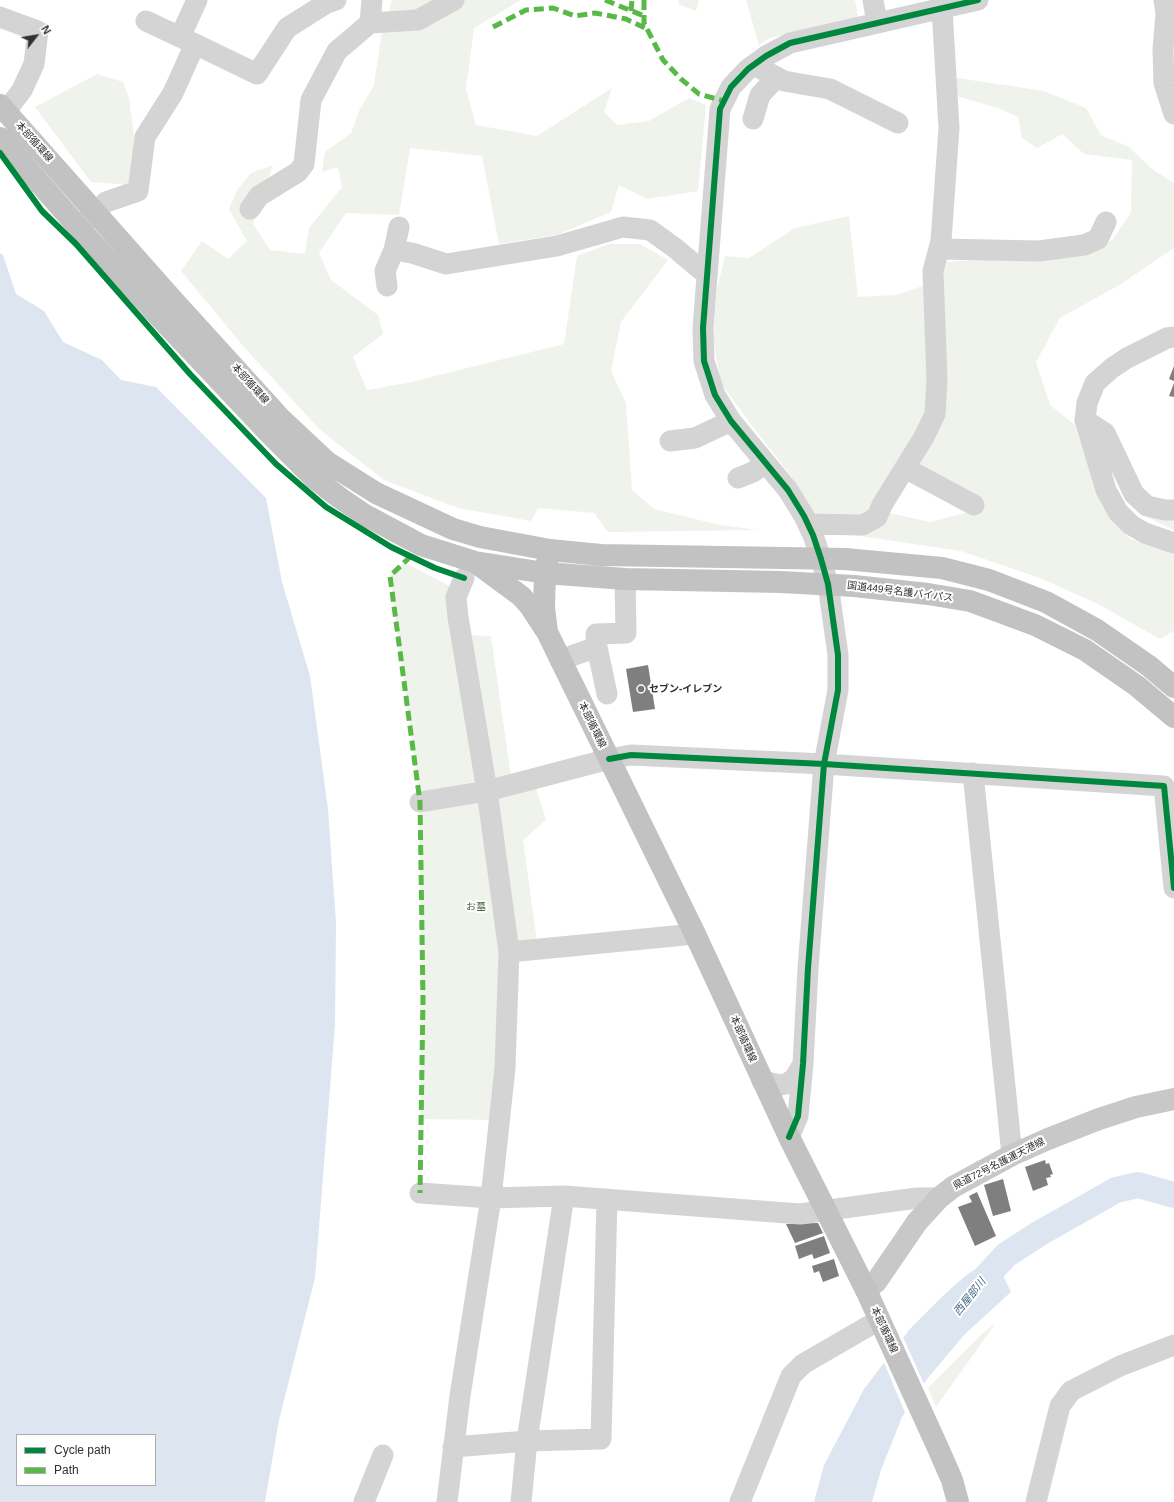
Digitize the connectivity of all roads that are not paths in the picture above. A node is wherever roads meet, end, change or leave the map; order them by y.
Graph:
1 (196, 0) edge
2 (336, 0) edge
3 (372, 0) edge
4 (454, 0) edge
5 (873, 0) edge
6 (978, 0) edge
7 (1164, 0) edge
8 (938, 6) edge
9 (0, 17) edge
10 (146, 21) dead end
11 (370, 23) junction
12 (877, 23) junction
13 (188, 40) junction
14 (754, 65) junction
15 (777, 77) junction
16 (3, 108) edge
17 (1174, 114) edge
18 (753, 119) dead end
19 (898, 123) dead end
20 (0, 138) edge
21 (250, 208) dead end
22 (96, 212) junction
23 (1106, 222) dead end
24 (399, 227) dead end
25 (79, 228) junction
26 (939, 249) junction
27 (394, 250) junction
28 (707, 275) junction
29 (387, 286) dead end
30 (1174, 337) edge
31 (1085, 420) junction
32 (731, 421) junction
33 (670, 441) dead end
34 (765, 463) junction
35 (905, 468) junction
36 (738, 478) dead end
37 (974, 505) dead end
38 (1174, 510) edge
39 (808, 524) junction
40 (1174, 543) edge
41 (550, 550) junction
42 (822, 559) junction
43 (470, 570) junction
44 (545, 573) junction
45 (625, 579) junction
46 (828, 584) junction
47 (547, 632) junction
48 (597, 646) junction
49 (560, 660) junction
50 (1174, 687) edge
51 (607, 694) dead end
52 (1174, 716) edge
53 (609, 759) junction
54 (824, 764) junction
55 (973, 773) junction
56 (487, 790) junction
57 (420, 802) dead end
58 (1174, 888) edge
59 (695, 934) junction
60 (509, 952) junction
61 (803, 1064) junction
62 (762, 1081) junction
63 (1174, 1100) edge
64 (789, 1137) junction
65 (1012, 1155) junction
66 (420, 1193) dead end
67 (564, 1196) junction
68 (490, 1198) junction
69 (939, 1198) junction
70 (607, 1199) junction
71 (825, 1210) junction
72 (866, 1290) junction
73 (879, 1320) junction
74 (1174, 1345) edge
75 (527, 1441) junction
76 (453, 1447) junction
77 (382, 1455) dead end
78 (364, 1502) edge
79 (447, 1502) edge
80 (521, 1502) edge
81 (740, 1502) edge
82 (958, 1502) edge
83 (1036, 1502) edge

1 - 13 street
2 - 13 street
3 - 11 street
4 - 11 street
5 - 12 street
6 - 8 street
7 - 17 street
8 - 12 street
8 - 26 street
9 - 16 street
10 - 13 street
11 - 21 street
12 - 14 street
13 - 22 street
14 - 15 street
14 - 28 street
15 - 18 street
15 - 19 street
16 - 22 highway, 本部循環線
20 - 25 highway, 本部循環線
22 - 25 street
22 - 41 highway, 本部循環線
23 - 26 street
24 - 27 street
25 - 43 highway, 本部循環線
26 - 35 street
27 - 28 street
27 - 29 street
28 - 32 street
30 - 31 street
31 - 38 street
31 - 40 street
32 - 33 street
32 - 34 street
34 - 36 street
34 - 39 street
35 - 37 street
35 - 39 street
39 - 42 street
41 - 42 highway
41 - 44 highway, 本部循環線
42 - 46 street
42 - 50 highway
43 - 44 highway, 本部循環線
43 - 47 highway
43 - 56 street
44 - 45 highway, 国道449号名護バイパス
44 - 47 highway, 本部循環線
45 - 46 highway, 国道449号名護バイパス
45 - 48 street
46 - 52 highway, 国道449号名護バイパス
46 - 54 street
47 - 49 highway, 本部循環線
48 - 49 street
48 - 51 street
49 - 53 highway, 本部循環線
53 - 54 street
53 - 56 street
53 - 59 highway, 本部循環線
54 - 55 street
54 - 61 street
55 - 58 street
55 - 65 street
56 - 57 street
56 - 60 street
59 - 60 street
59 - 62 highway, 本部循環線
60 - 68 street
61 - 62 street
61 - 64 street
62 - 64 highway, 本部循環線
63 - 65 main road, 県道72号名護運天港線
64 - 71 highway, 本部循環線
65 - 69 main road, 県道72号名護運天港線
66 - 68 street
67 - 68 street
67 - 70 street
67 - 75 street
68 - 76 street
69 - 71 street
69 - 72 main road, 県道72号名護運天港線
70 - 71 street
70 - 75 street
71 - 72 highway, 本部循環線
72 - 73 highway, 本部循環線
73 - 81 street
73 - 82 highway, 本部循環線
74 - 83 street
75 - 76 street
75 - 80 street
76 - 79 street
77 - 78 street

